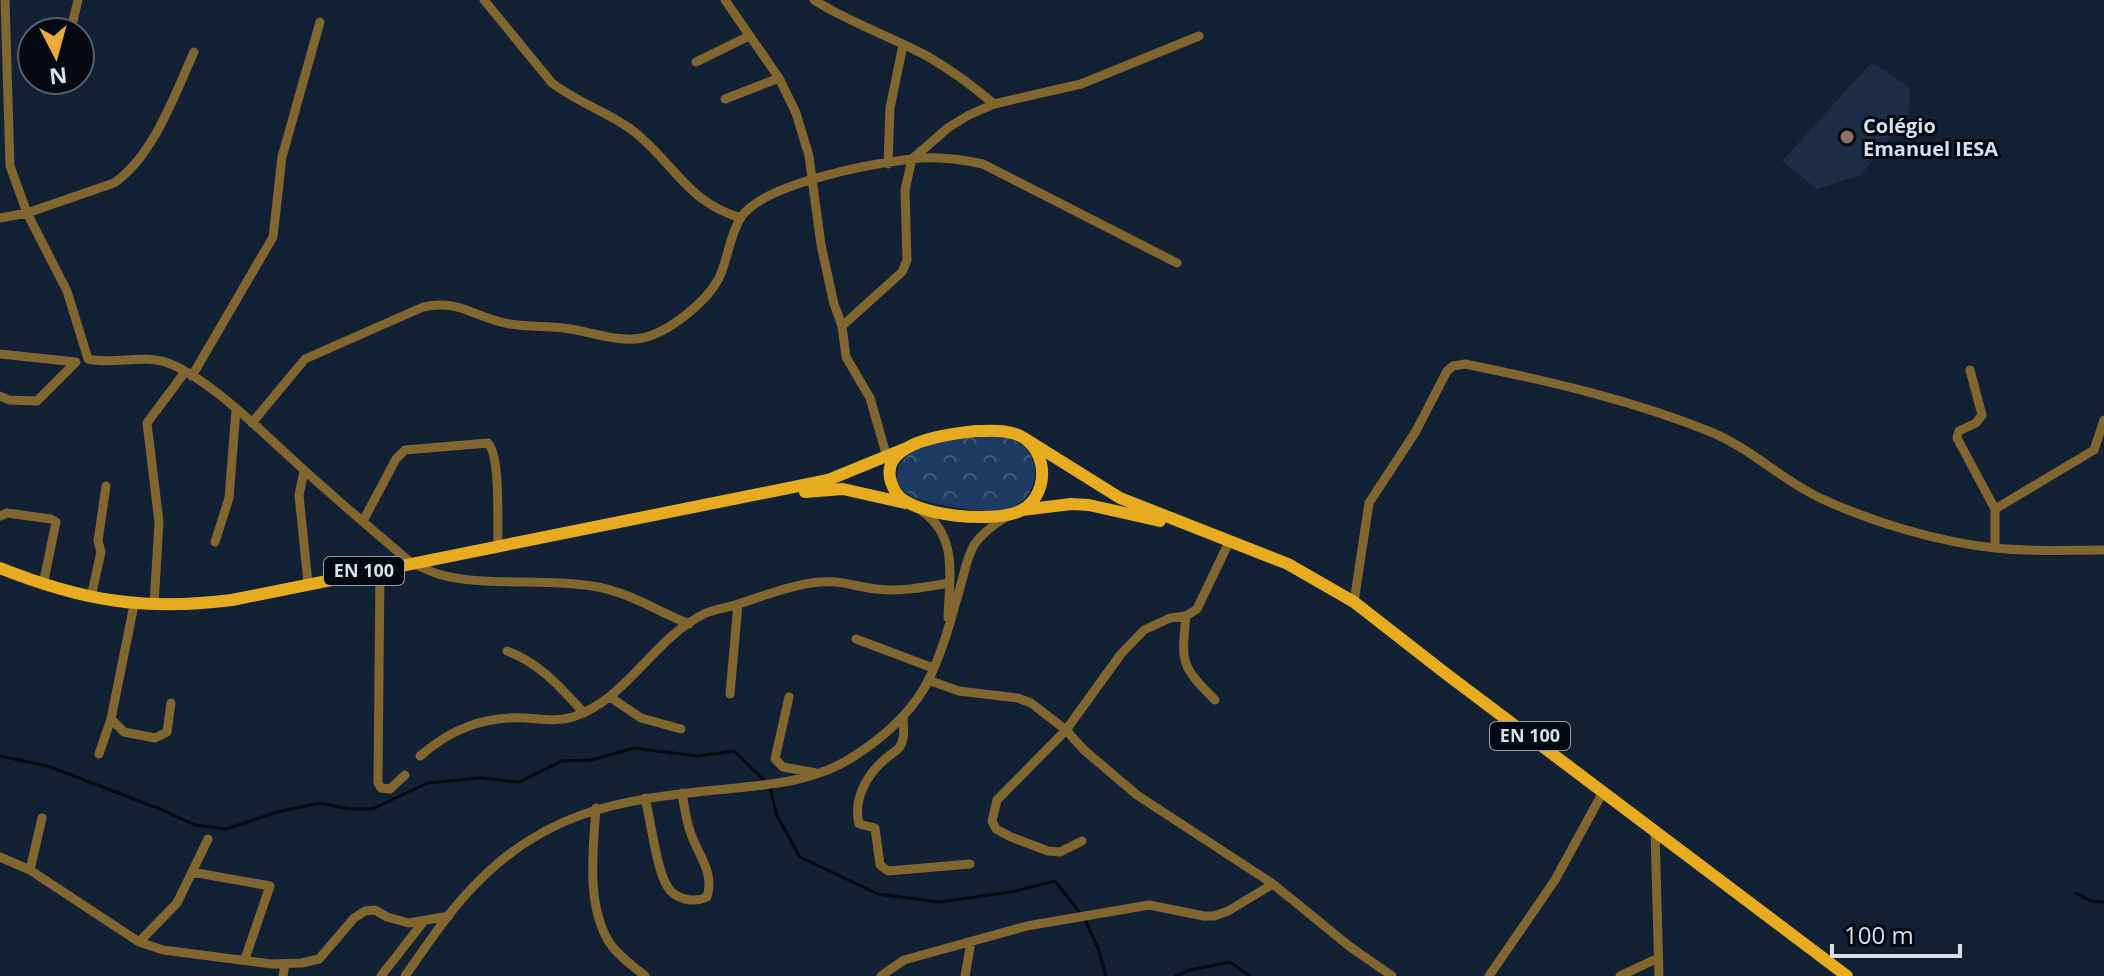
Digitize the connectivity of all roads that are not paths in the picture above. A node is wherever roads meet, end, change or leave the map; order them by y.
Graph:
1 (5, 0) edge
2 (484, 0) edge
3 (725, 0) edge
4 (814, 0) edge
5 (320, 22) dead end
6 (749, 36) junction
7 (1199, 36) dead end
8 (903, 45) junction
9 (194, 52) dead end
10 (696, 62) dead end
11 (779, 78) junction
12 (725, 99) dead end
13 (994, 104) junction
14 (912, 159) junction
15 (888, 164) junction
16 (812, 179) junction
17 (27, 213) junction
18 (0, 218) edge
19 (741, 218) junction
20 (1177, 263) dead end
21 (842, 326) junction
22 (0, 354) edge
23 (88, 359) junction
24 (75, 363) junction
25 (1970, 370) dead end
26 (188, 374) junction
27 (0, 396) edge
28 (236, 410) junction
29 (2104, 420) edge
30 (252, 423) junction
31 (1024, 438) junction
32 (904, 449) junction
33 (887, 457) junction
34 (304, 471) junction
35 (106, 486) dead end
36 (730, 500) junction
37 (912, 506) junction
38 (1995, 509) junction
39 (1022, 510) junction
40 (0, 516) edge
41 (1008, 516) junction
42 (363, 521) junction
43 (1195, 527) junction
44 (1230, 540) junction
45 (215, 542) dead end
46 (498, 546) junction
47 (1995, 548) junction
48 (2104, 550) edge
49 (410, 562) junction
50 (0, 568) edge
51 (380, 568) junction
52 (308, 583) junction
53 (949, 583) junction
54 (43, 585) junction
55 (91, 597) junction
56 (1354, 602) junction
57 (738, 604) junction
58 (134, 605) junction
59 (154, 605) junction
60 (1186, 616) junction
61 (689, 624) junction
62 (947, 633) junction
63 (856, 639) dead end
64 (507, 651) dead end
65 (933, 668) junction
66 (928, 680) junction
67 (730, 694) dead end
68 (610, 697) junction
69 (789, 697) dead end
70 (1215, 700) dead end
71 (171, 703) dead end
72 (584, 713) junction
73 (903, 716) junction
74 (111, 719) junction
75 (681, 729) dead end
76 (1066, 730) junction
77 (99, 754) dead end
78 (420, 756) dead end
79 (820, 774) junction
80 (405, 775) dead end
81 (1603, 792) junction
82 (682, 793) junction
83 (645, 798) junction
84 (596, 808) junction
85 (42, 818) dead end
86 (1655, 831) junction
87 (208, 839) dead end
88 (1082, 841) dead end
89 (0, 857) edge
90 (970, 864) dead end
91 (30, 870) junction
92 (192, 872) junction
93 (1273, 884) junction
94 (449, 916) junction
95 (424, 921) junction
96 (139, 942) junction
97 (971, 942) junction
98 (1658, 958) junction
99 (245, 959) junction
100 (285, 964) junction
101 (283, 976) edge
102 (381, 976) edge
103 (405, 976) edge
104 (645, 976) edge
105 (881, 976) edge
106 (965, 976) edge
107 (1392, 976) edge
108 (1489, 976) edge
109 (1620, 976) edge
110 (1659, 976) edge
111 (1847, 976) edge

1 - 17 street
2 - 19 street
3 - 6 street
4 - 8 street
5 - 26 street
6 - 10 street
6 - 11 street
7 - 13 street
8 - 13 street
8 - 15 street
9 - 17 street
11 - 12 street
11 - 16 street
13 - 14 street
14 - 15 street
14 - 20 street
14 - 21 street
15 - 16 street
16 - 19 street
16 - 21 street
17 - 18 street
17 - 23 street
19 - 30 street
21 - 33 street
22 - 24 street
23 - 24 street
23 - 26 street
24 - 27 street
25 - 38 street
26 - 28 street
26 - 59 street
28 - 30 street
28 - 45 street
29 - 38 street
30 - 34 street
31 - 32 main road, EN 100
31 - 39 main road
31 - 43 main road, EN 100
32 - 33 main road, EN 100
32 - 37 main road
33 - 36 main road, EN 100
34 - 42 street
34 - 52 street
35 - 55 street
36 - 37 main road, EN 100
36 - 46 main road, EN 100
37 - 41 main road, EN 100
37 - 53 street
38 - 47 street
39 - 41 main road, EN 100
39 - 43 main road, EN 100
40 - 54 street
41 - 62 street
42 - 46 street
42 - 49 street
43 - 44 main road, EN 100
44 - 56 main road, EN 100
44 - 60 street
46 - 49 main road, EN 100
47 - 48 street
47 - 56 street
49 - 51 main road, EN 100
49 - 61 street
50 - 54 main road, EN 100
51 - 52 main road, EN 100
51 - 80 street
52 - 59 main road, EN 100
53 - 57 street
53 - 62 street
54 - 55 main road, EN 100
55 - 58 main road, EN 100
56 - 81 main road, EN 100
57 - 61 street
57 - 67 street
58 - 59 main road, EN 100
58 - 74 street
60 - 70 street
60 - 76 street
61 - 68 street
62 - 65 street
63 - 65 street
64 - 72 street
65 - 66 street
66 - 73 street
66 - 76 street
68 - 72 street
68 - 75 street
69 - 79 street
71 - 74 street
72 - 78 street
73 - 79 street
73 - 90 street
74 - 77 street
76 - 88 street
76 - 93 street
79 - 82 street
81 - 86 main road, EN 100
81 - 108 street
82 - 83 street
82 - 83 street
83 - 84 street
84 - 94 street
84 - 104 street
85 - 91 street
86 - 98 street
86 - 111 main road, EN 100
87 - 92 street
89 - 91 street
91 - 96 street
92 - 96 street
92 - 99 street
93 - 97 street
93 - 107 street
94 - 95 street
94 - 103 street
95 - 100 street
95 - 102 street
96 - 99 street
97 - 105 street
97 - 106 street
98 - 109 street
98 - 110 street
99 - 100 street
100 - 101 street

